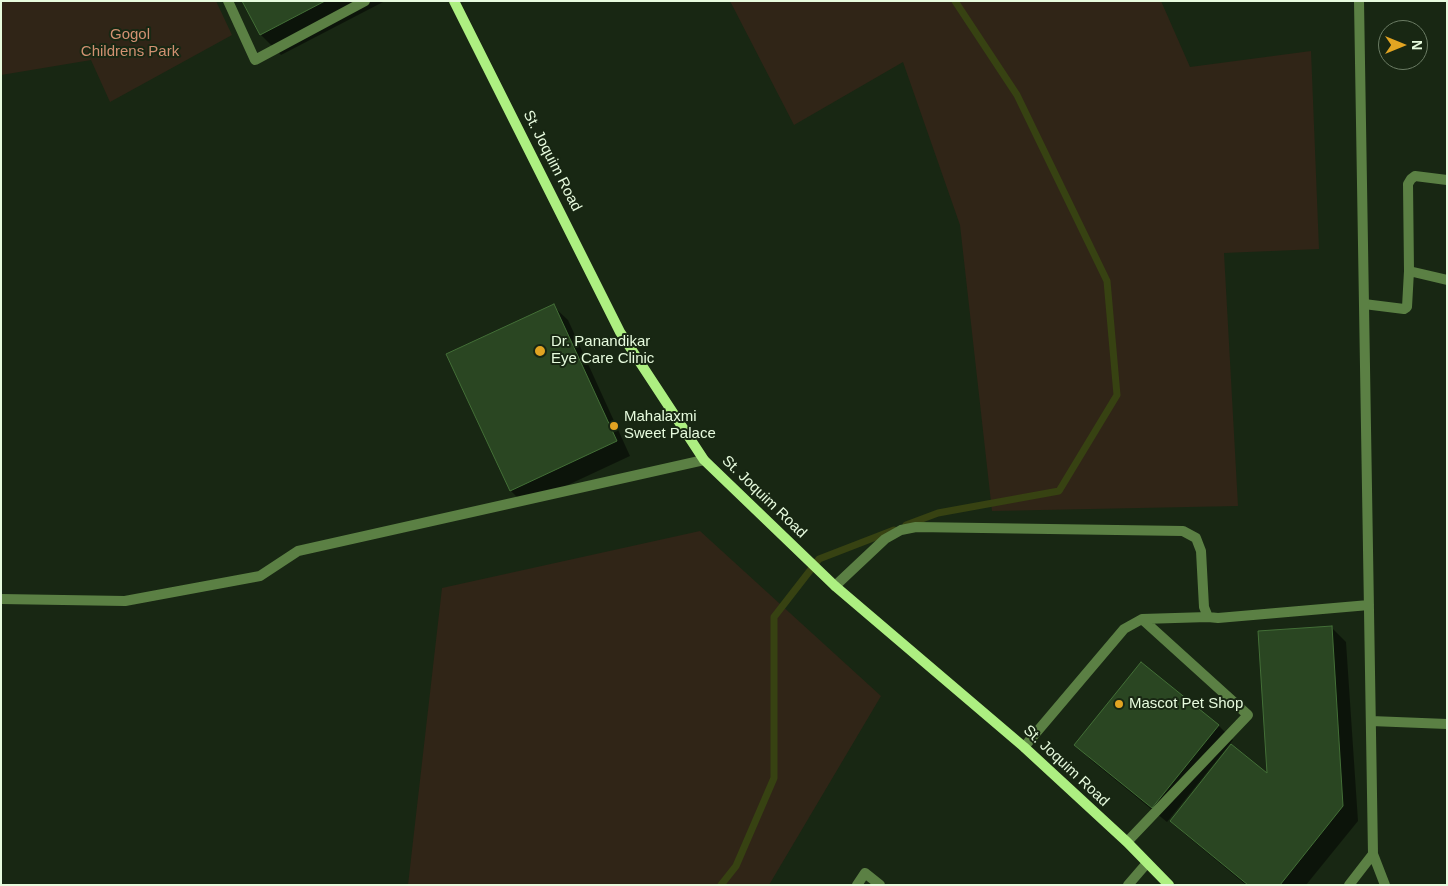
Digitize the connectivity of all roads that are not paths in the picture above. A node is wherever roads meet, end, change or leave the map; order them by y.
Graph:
1 (228, 1) edge
2 (365, 1) edge
3 (454, 1) edge
4 (1359, 1) edge
5 (1447, 180) edge
6 (1409, 271) junction
7 (1447, 280) edge
8 (1364, 304) junction
9 (704, 460) junction
10 (835, 586) junction
11 (1, 599) edge
12 (1369, 606) junction
13 (1208, 617) junction
14 (1142, 619) junction
15 (1371, 721) junction
16 (1447, 724) edge
17 (1024, 747) junction
18 (1127, 842) junction
19 (1373, 854) junction
20 (1147, 863) junction
21 (858, 885) edge
22 (880, 885) edge
23 (1128, 885) edge
24 (1169, 885) edge
25 (1350, 885) edge
26 (1385, 885) edge

1 - 2 street
3 - 9 main road, St. Joquim Road
4 - 8 street
5 - 6 street
6 - 7 street
6 - 8 street
8 - 12 street
9 - 10 main road, St. Joquim Road
9 - 11 street
10 - 13 street
10 - 17 main road, St. Joquim Road
12 - 13 street
12 - 15 street
13 - 14 street
14 - 17 street
14 - 18 street
15 - 16 street
15 - 19 street
17 - 18 main road, St. Joquim Road
18 - 20 main road, St. Joquim Road
19 - 25 street
19 - 26 street
20 - 23 street
20 - 24 main road, St. Joquim Road
21 - 22 street

